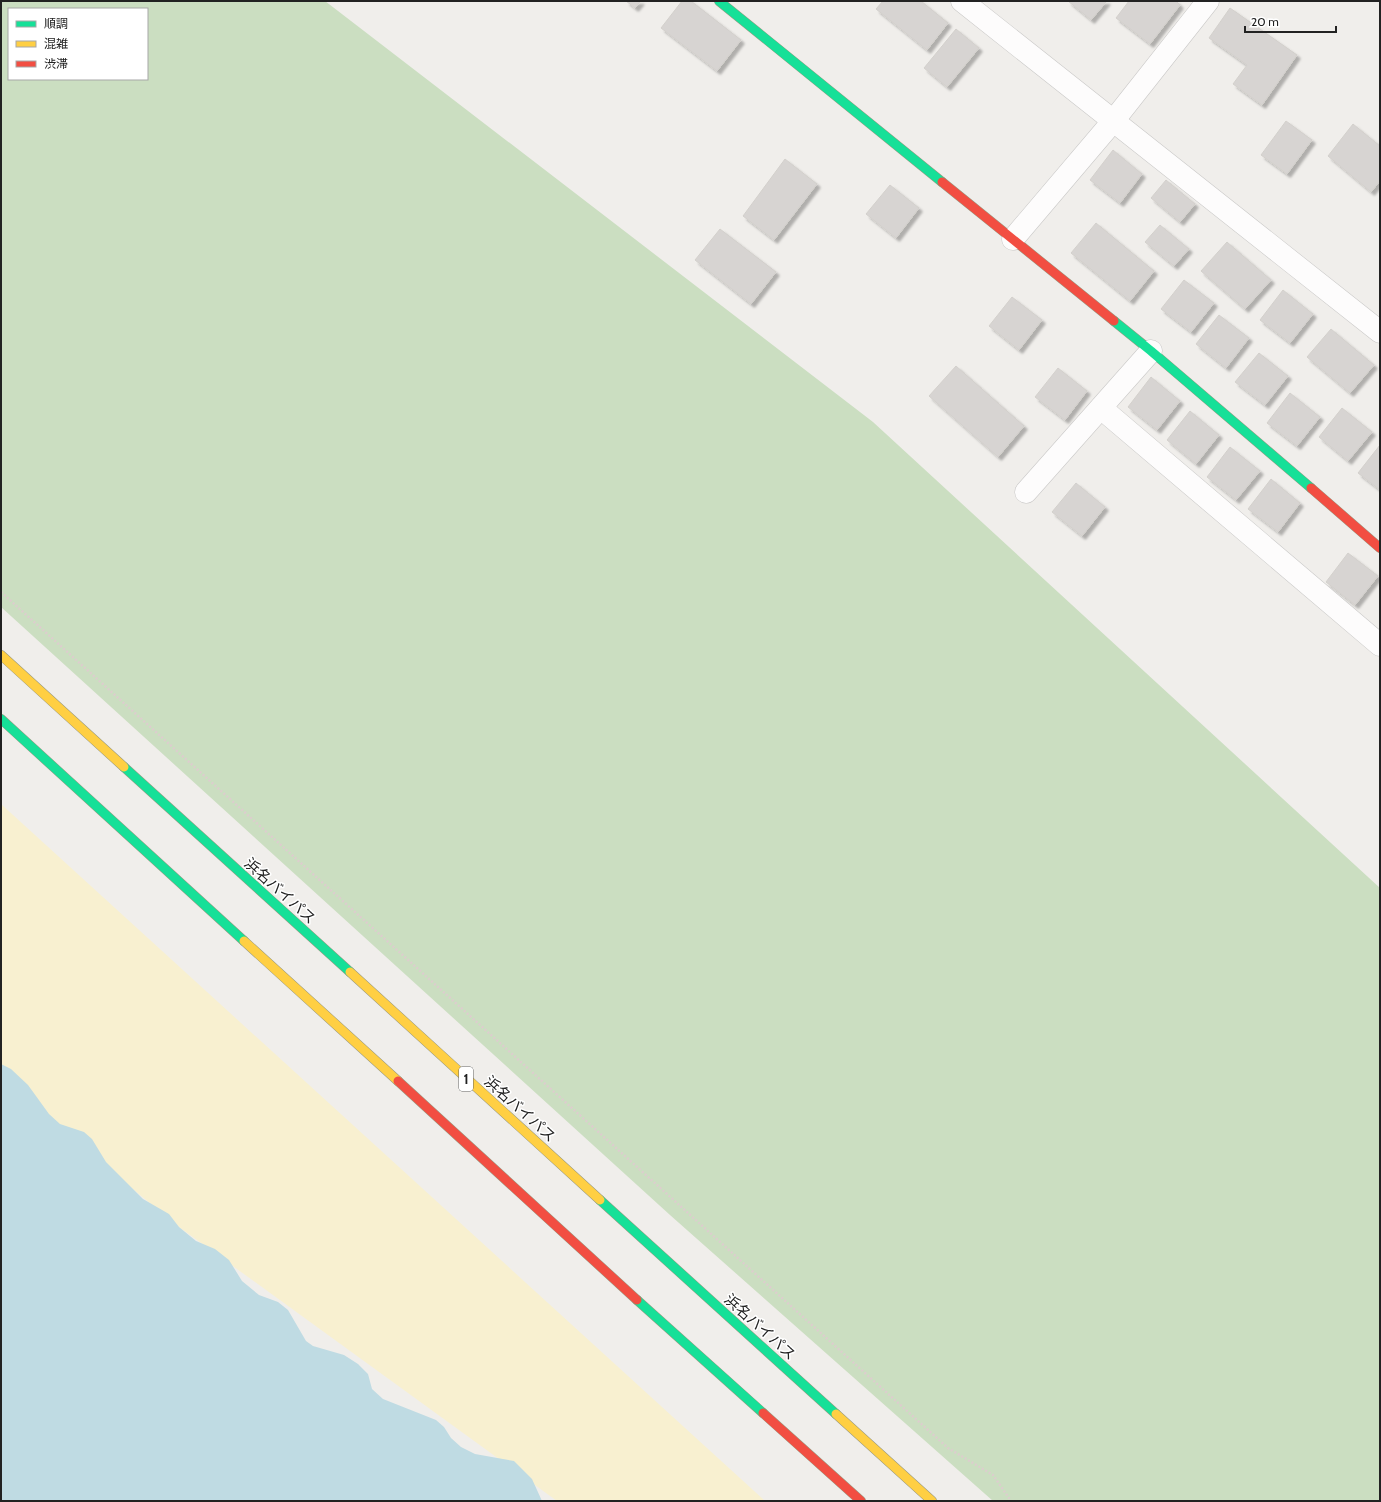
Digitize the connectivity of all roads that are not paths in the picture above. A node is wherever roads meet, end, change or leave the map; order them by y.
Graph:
1 (719, 1) edge
2 (962, 1) edge
3 (1208, 1) edge
4 (1114, 120) junction
5 (1013, 239) junction
6 (1380, 332) edge
7 (1151, 351) junction
8 (1101, 408) junction
9 (1026, 492) dead end
10 (1380, 548) edge
11 (1380, 645) edge
12 (1, 655) edge
13 (1, 719) edge
14 (861, 1501) edge
15 (932, 1501) edge

1 - 5 main road
2 - 4 street
3 - 4 street
4 - 5 street
4 - 6 street
5 - 7 main road
7 - 8 street
7 - 10 main road
8 - 9 street
8 - 11 street
12 - 15 main road, 浜名バイパス / 1
13 - 14 main road

